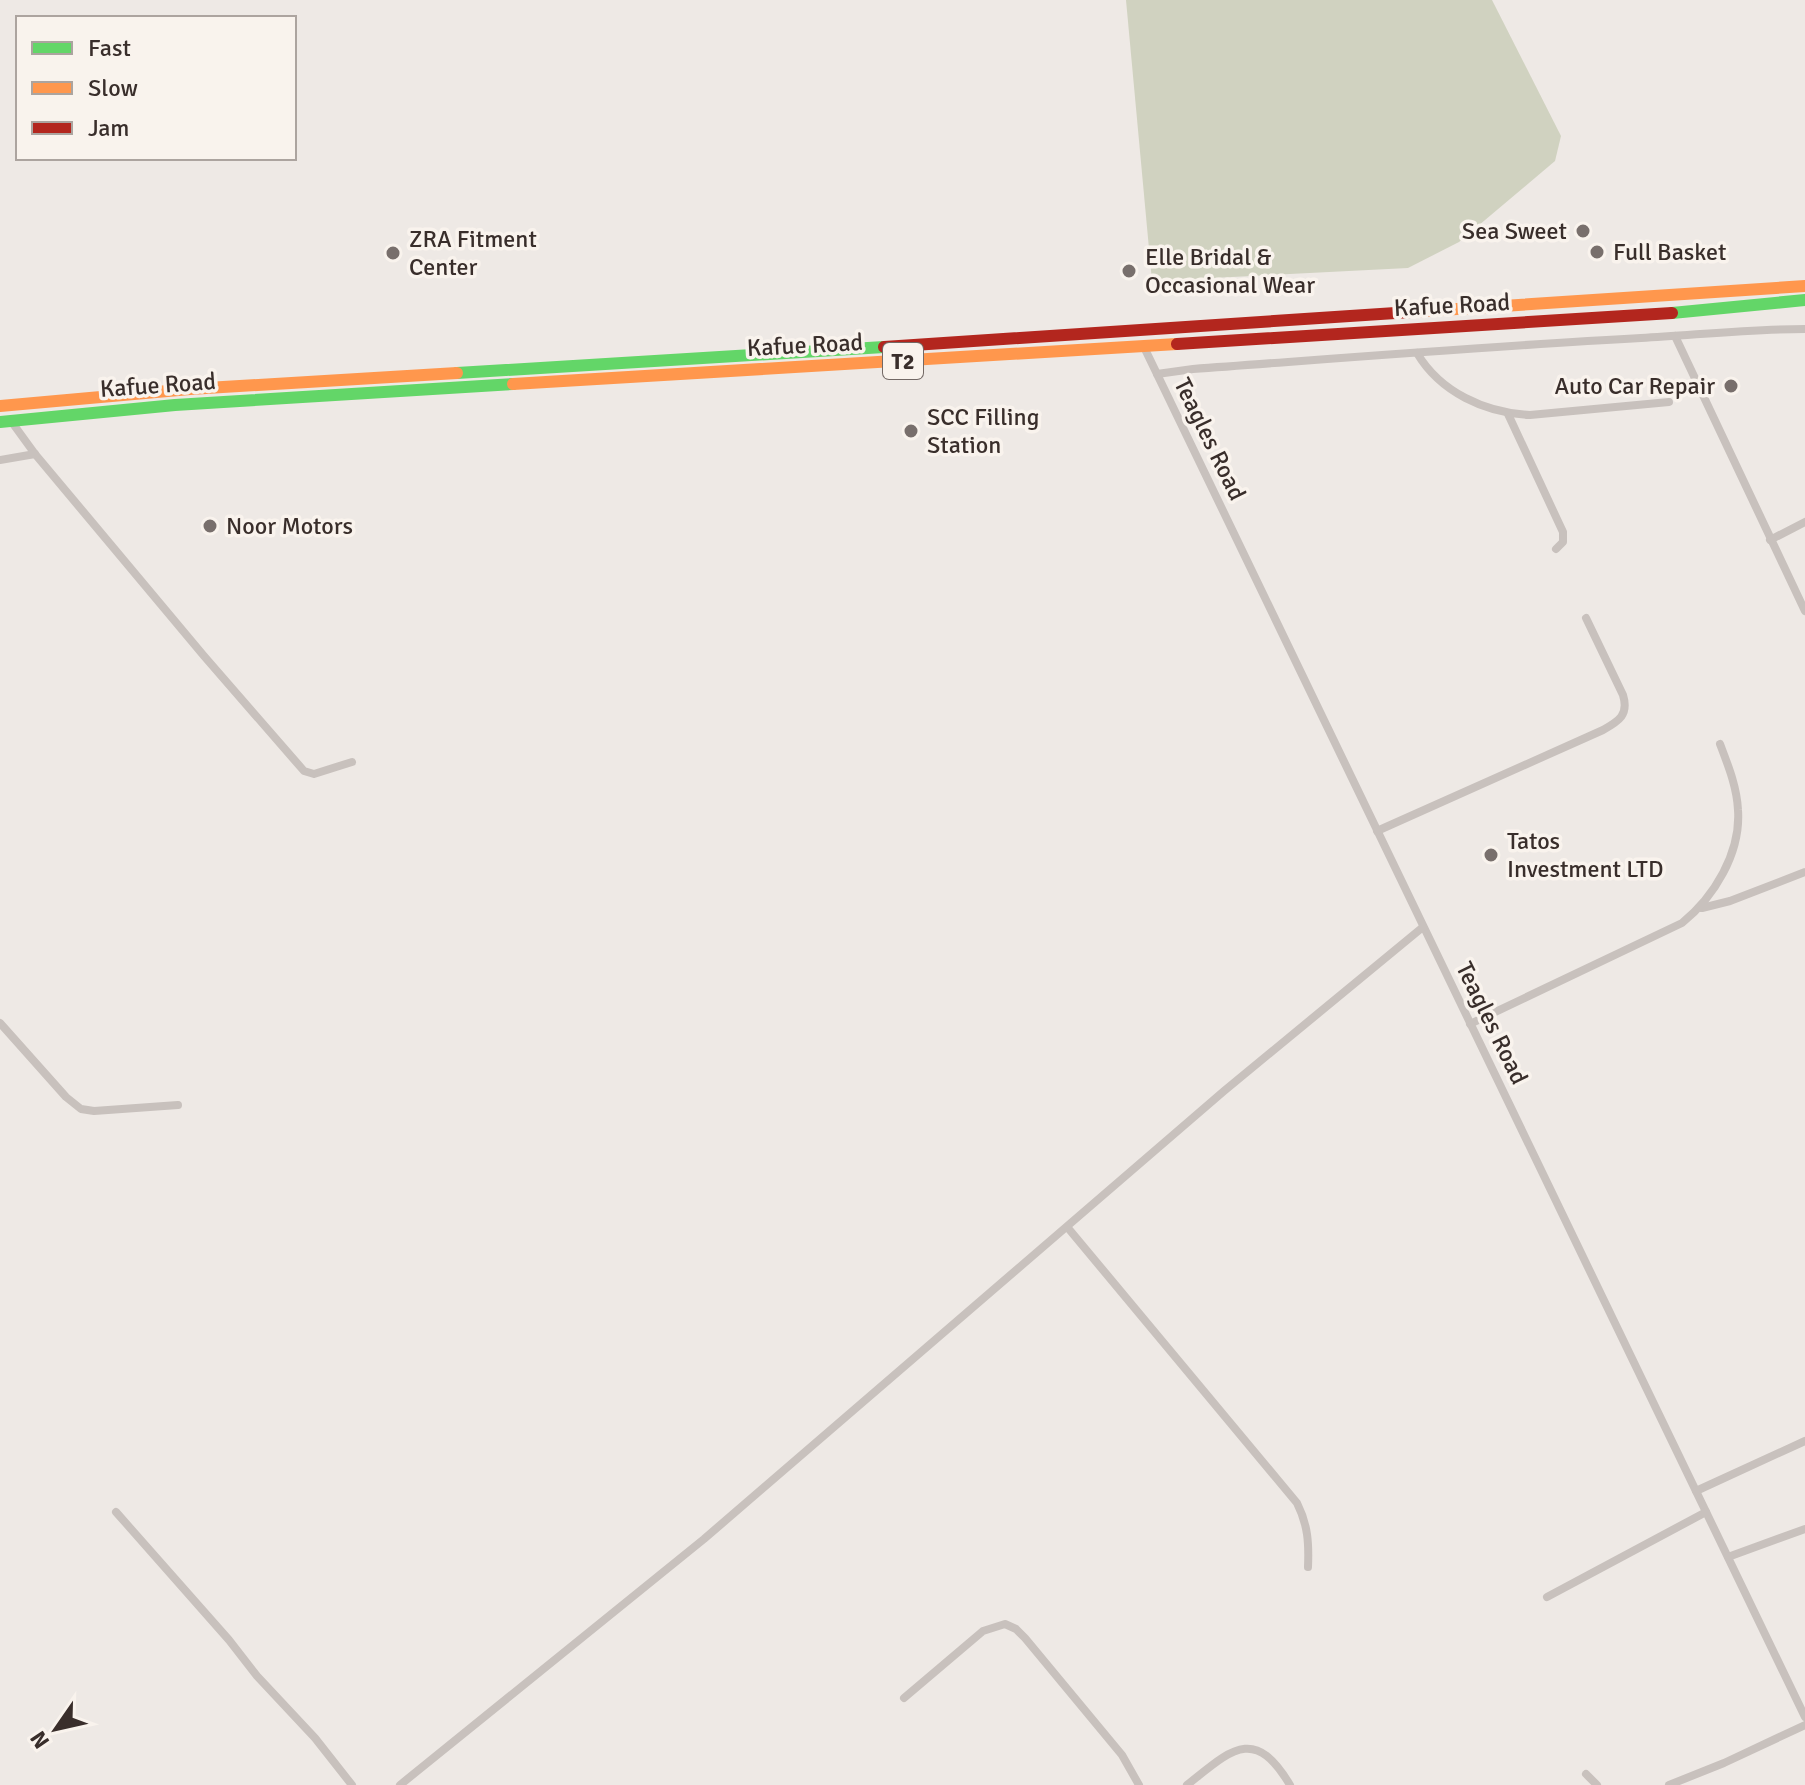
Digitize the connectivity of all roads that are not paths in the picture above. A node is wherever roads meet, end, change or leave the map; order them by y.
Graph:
1 (1805, 286) edge
2 (1805, 300) edge
3 (1805, 329) edge
4 (1675, 336) junction
5 (1143, 345) junction
6 (1417, 353) junction
7 (1157, 374) junction
8 (1669, 402) dead end
9 (0, 406) edge
10 (1508, 414) junction
11 (5, 421) edge
12 (35, 454) junction
13 (0, 460) edge
14 (1805, 522) edge
15 (1770, 540) junction
16 (1556, 549) dead end
17 (1805, 611) edge
18 (1586, 618) dead end
19 (1720, 744) dead end
20 (352, 762) dead end
21 (1377, 831) junction
22 (1805, 872) edge
23 (1701, 908) junction
24 (1423, 927) junction
25 (0, 1023) edge
26 (1470, 1024) junction
27 (178, 1105) dead end
28 (1068, 1228) junction
29 (1805, 1441) edge
30 (1696, 1491) junction
31 (116, 1512) dead end
32 (1706, 1512) junction
33 (1805, 1529) edge
34 (1728, 1557) junction
35 (1308, 1567) dead end
36 (1547, 1597) dead end
37 (904, 1698) dead end
38 (1805, 1717) edge
39 (1805, 1725) edge
40 (1586, 1774) dead end
41 (352, 1785) edge
42 (400, 1785) edge
43 (1139, 1785) edge
44 (1187, 1785) edge
45 (1290, 1785) edge
46 (1597, 1785) edge
47 (1669, 1785) edge

1 - 9 main road, Kafue Road / T2
2 - 5 main road, Kafue Road / T2
3 - 4 street
4 - 6 street
4 - 15 street
5 - 7 street, Teagles Road
5 - 11 main road, Kafue Road / T2
6 - 7 street
6 - 10 street
7 - 21 street, Teagles Road
8 - 10 street
10 - 16 street
11 - 12 street
12 - 13 street
12 - 20 street
14 - 15 street
15 - 17 street
18 - 21 street
19 - 23 street
21 - 24 street, Teagles Road
22 - 23 street
23 - 26 street
24 - 26 street, Teagles Road
24 - 28 street
25 - 27 street
26 - 30 street, Teagles Road
28 - 35 street
28 - 42 street
29 - 30 street
30 - 32 street, Teagles Road
31 - 41 street
32 - 34 street, Teagles Road
32 - 36 street
33 - 34 street
34 - 38 street, Teagles Road
37 - 43 street
39 - 47 street
40 - 46 street
44 - 45 street

